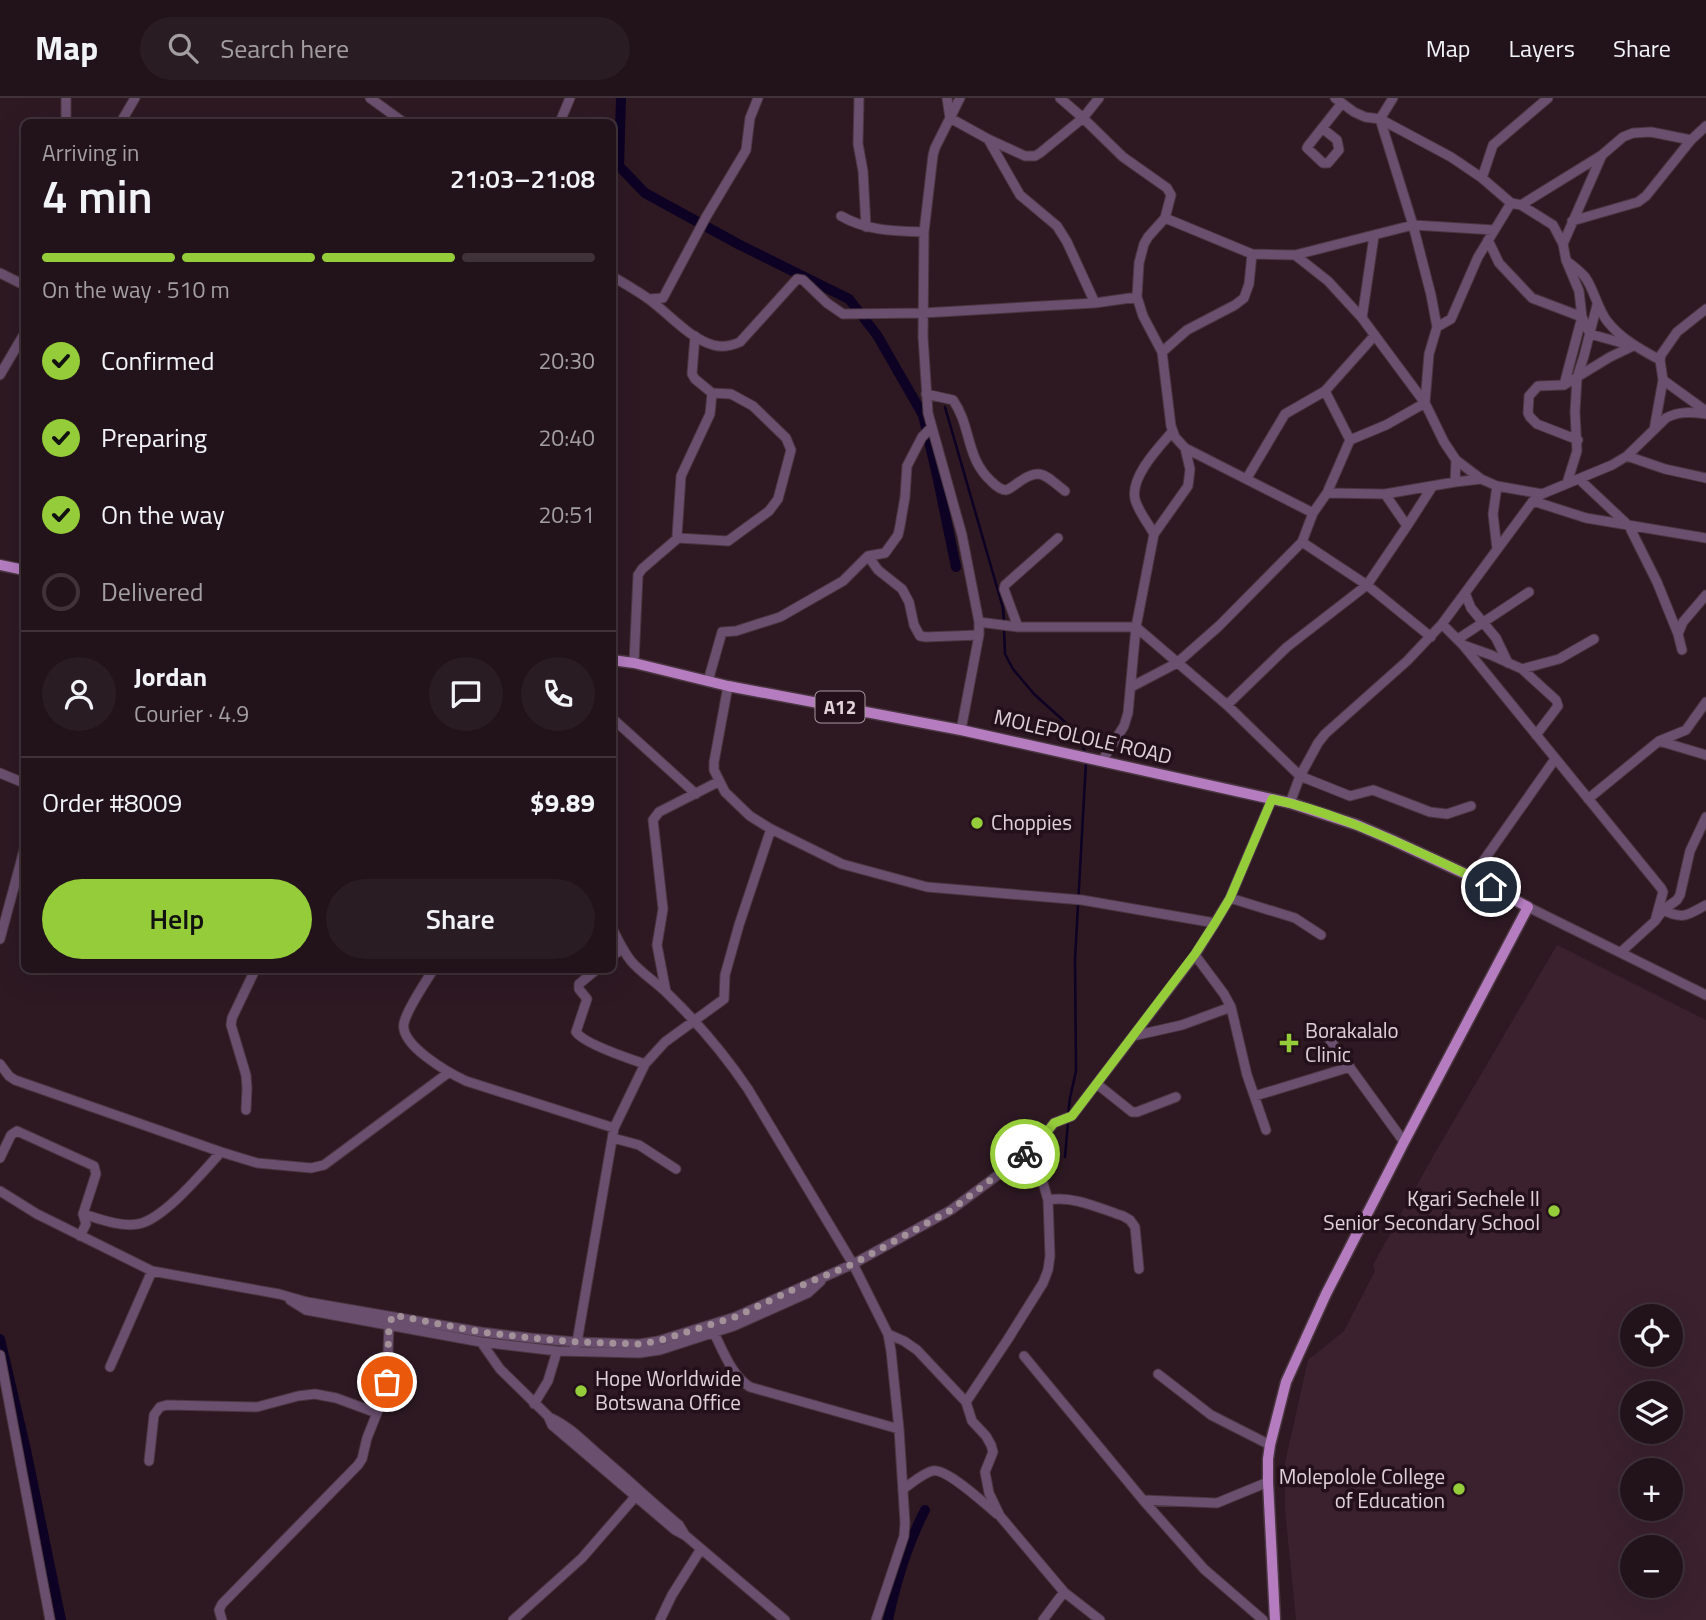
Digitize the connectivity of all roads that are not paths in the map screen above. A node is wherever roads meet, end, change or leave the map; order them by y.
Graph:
1 (66, 98) edge
2 (135, 98) edge
3 (370, 98) edge
4 (570, 98) edge
5 (758, 98) edge
6 (859, 98) edge
7 (947, 98) edge
8 (960, 98) edge
9 (1059, 98) edge
10 (1099, 98) edge
11 (1393, 98) edge
12 (1548, 98) edge
13 (1339, 101) edge
14 (950, 118) junction
15 (1083, 118) junction
16 (66, 119) edge
17 (123, 119) edge
18 (398, 119) edge
19 (561, 119) edge
20 (1380, 119) junction
21 (1706, 126) edge
22 (1322, 128) dead end
23 (988, 139) junction
24 (1691, 140) junction
25 (1602, 155) junction
26 (1482, 178) junction
27 (1516, 204) junction
28 (841, 216) dead end
29 (1165, 218) junction
30 (1573, 221) junction
31 (1413, 225) junction
32 (866, 227) junction
33 (1494, 230) junction
34 (924, 232) junction
35 (1374, 236) junction
36 (1488, 240) junction
37 (1563, 244) junction
38 (1251, 254) junction
39 (1295, 255) junction
40 (1566, 260) junction
41 (0, 273) edge
42 (616, 278) edge
43 (21, 284) edge
44 (1137, 297) junction
45 (649, 299) junction
46 (1095, 303) junction
47 (1597, 305) junction
48 (1706, 309) edge
49 (923, 313) junction
50 (1362, 317) junction
51 (1582, 317) junction
52 (1437, 327) junction
53 (1590, 334) junction
54 (1375, 335) junction
55 (695, 336) junction
56 (21, 339) edge
57 (1633, 346) junction
58 (1162, 352) junction
59 (1660, 360) junction
60 (0, 375) edge
61 (1577, 378) junction
62 (1663, 380) junction
63 (1564, 385) junction
64 (1325, 391) junction
65 (712, 393) junction
66 (926, 394) junction
67 (1425, 404) junction
68 (1706, 412) edge
69 (932, 427) junction
70 (1653, 431) junction
71 (1172, 432) junction
72 (1350, 440) junction
73 (1578, 440) junction
74 (1185, 448) junction
75 (1627, 456) junction
76 (1456, 460) junction
77 (1247, 478) junction
78 (1706, 478) edge
79 (1481, 479) junction
80 (1579, 479) junction
81 (1455, 482) junction
82 (1567, 483) junction
83 (1432, 486) junction
84 (1497, 486) junction
85 (1065, 491) dead end
86 (1327, 493) junction
87 (1385, 494) junction
88 (1542, 494) junction
89 (1533, 501) junction
90 (1313, 513) junction
91 (1406, 526) junction
92 (1629, 526) junction
93 (1154, 534) junction
94 (678, 538) junction
95 (1058, 538) dead end
96 (1706, 538) edge
97 (1302, 542) junction
98 (1497, 549) junction
99 (868, 556) junction
100 (0, 565) edge
101 (21, 569) edge
102 (1367, 585) junction
103 (1529, 592) dead end
104 (1465, 593) junction
105 (1706, 596) edge
106 (979, 622) junction
107 (1483, 623) junction
108 (1442, 624) junction
109 (1018, 627) junction
110 (1136, 627) junction
111 (1678, 634) junction
112 (979, 635) junction
113 (1431, 637) junction
114 (1594, 639) dead end
115 (1461, 642) junction
116 (1682, 650) dead end
117 (616, 661) edge
118 (634, 663) junction
119 (1177, 663) junction
120 (1508, 663) junction
121 (1522, 669) junction
122 (708, 681) junction
123 (728, 685) junction
124 (1131, 687) junction
125 (1706, 702) edge
126 (1227, 705) junction
127 (616, 722) edge
128 (961, 730) junction
129 (1536, 735) junction
130 (1659, 741) junction
131 (1706, 755) edge
132 (1555, 759) junction
133 (1102, 761) junction
134 (0, 773) edge
135 (1300, 776) junction
136 (21, 782) edge
137 (719, 782) junction
138 (696, 793) junction
139 (1272, 799) junction
140 (1588, 799) junction
141 (1290, 803) junction
142 (1471, 806) dead end
143 (1706, 817) edge
144 (771, 829) junction
145 (21, 861) edge
146 (1472, 877) junction
147 (1663, 892) junction
148 (1230, 898) junction
149 (1671, 904) junction
150 (1706, 905) edge
151 (1528, 907) junction
152 (1663, 910) junction
153 (1655, 921) junction
154 (1215, 923) junction
155 (1321, 935) dead end
156 (616, 936) edge
157 (0, 939) edge
158 (622, 949) junction
159 (1622, 952) junction
160 (616, 953) edge
161 (1195, 954) junction
162 (254, 973) edge
163 (431, 973) edge
164 (593, 973) edge
165 (666, 992) junction
166 (1706, 995) edge
167 (1231, 1007) junction
168 (693, 1020) junction
169 (1322, 1029) dead end
170 (1133, 1036) junction
171 (0, 1064) edge
172 (645, 1064) junction
173 (1350, 1067) junction
174 (448, 1073) junction
175 (1097, 1084) junction
176 (1255, 1096) junction
177 (1176, 1097) dead end
178 (246, 1110) dead end
179 (614, 1128) junction
180 (1266, 1130) dead end
181 (612, 1138) junction
182 (1404, 1142) junction
183 (1033, 1149) junction
184 (221, 1152) junction
185 (0, 1158) edge
186 (676, 1169) dead end
187 (0, 1191) edge
188 (1048, 1200) junction
189 (83, 1214) junction
190 (80, 1236) junction
191 (853, 1264) junction
192 (1139, 1269) dead end
193 (152, 1270) junction
194 (279, 1294) junction
195 (393, 1315) junction
196 (389, 1325) junction
197 (713, 1329) junction
198 (481, 1332) junction
199 (888, 1335) junction
200 (481, 1342) junction
201 (575, 1347) junction
202 (557, 1351) junction
203 (0, 1355) edge
204 (1024, 1356) dead end
205 (110, 1367) dead end
206 (1158, 1374) dead end
207 (966, 1402) junction
208 (534, 1404) junction
209 (377, 1413) junction
210 (899, 1429) junction
211 (1270, 1445) junction
212 (149, 1461) dead end
213 (1268, 1482) junction
214 (626, 1483) junction
215 (903, 1489) junction
216 (635, 1497) junction
217 (1143, 1500) junction
218 (1000, 1516) junction
219 (686, 1536) junction
220 (701, 1549) junction
221 (1064, 1592) junction
222 (50, 1620) edge
223 (222, 1620) edge
224 (513, 1620) edge
225 (660, 1620) edge
226 (785, 1620) edge
227 (876, 1620) edge
228 (1043, 1620) edge
229 (1100, 1620) edge
230 (1263, 1620) edge
231 (1275, 1620) edge

1 - 16 street
2 - 17 street
3 - 18 street
4 - 19 street
5 - 45 street
6 - 32 street
7 - 14 street
8 - 14 street
9 - 15 street
10 - 15 street
11 - 20 street
12 - 26 street
13 - 20 street
13 - 22 street
14 - 23 street
14 - 34 street
15 - 23 street
15 - 29 street
20 - 26 street
20 - 31 street
21 - 24 street
23 - 46 street
24 - 25 street
24 - 30 street
25 - 27 street
25 - 30 street
26 - 27 street
27 - 33 street
27 - 37 street
28 - 32 street
29 - 38 street
29 - 44 street
30 - 37 street
31 - 33 street
31 - 35 street
31 - 52 street
32 - 34 street
33 - 36 street
34 - 49 street
35 - 39 street
35 - 50 street
36 - 51 street
36 - 52 street
37 - 40 street
38 - 39 street
38 - 58 street
39 - 50 street
40 - 47 street
40 - 51 street
41 - 43 street
42 - 45 street
44 - 46 street
44 - 58 street
45 - 55 street
46 - 49 street
47 - 53 street
47 - 57 street
48 - 59 street
49 - 55 street
49 - 66 street
50 - 54 street
51 - 53 street
51 - 63 street
52 - 67 street
53 - 57 street
53 - 61 street
54 - 64 street
54 - 67 street
55 - 65 street
56 - 60 street
57 - 59 street
57 - 61 street
58 - 71 street
59 - 62 street
61 - 63 street
61 - 73 street
62 - 68 street
62 - 70 street
63 - 73 street
64 - 72 street
64 - 77 street
65 - 94 street
65 - 94 street
66 - 69 street
66 - 85 street
67 - 72 street
67 - 76 street
68 - 70 street
69 - 99 street
69 - 106 street
70 - 75 street
71 - 74 street
71 - 93 street
72 - 86 street
73 - 82 street
74 - 77 street
74 - 93 street
75 - 78 street
75 - 80 street
76 - 79 street
76 - 81 street
77 - 90 street
79 - 81 street
79 - 84 street
80 - 82 street
80 - 92 street
81 - 83 street
82 - 88 street
83 - 87 street
83 - 91 street
84 - 88 street
84 - 98 street
86 - 87 street
86 - 90 street
87 - 91 street
88 - 89 street
89 - 92 street
89 - 98 street
90 - 97 street
91 - 102 street
92 - 96 street
92 - 111 street
93 - 110 street
94 - 118 street
95 - 109 street
97 - 102 street
97 - 119 street
98 - 104 street
99 - 112 street
99 - 122 street
100 - 101 main road
102 - 113 street
102 - 126 street
103 - 107 street
104 - 107 street
104 - 108 street
105 - 111 street
106 - 109 street
106 - 112 street
107 - 115 street
107 - 120 street
108 - 113 street
108 - 115 street
109 - 110 street
110 - 119 street
110 - 124 street
111 - 116 street
112 - 128 street
113 - 135 street
114 - 121 street
115 - 120 street
115 - 129 street
117 - 118 main road, MOLEPOLOLE ROAD / A12
118 - 122 main road, MOLEPOLOLE ROAD / A12
119 - 124 street
119 - 126 street
120 - 121 street
121 - 129 street
122 - 123 main road, MOLEPOLOLE ROAD / A12
123 - 128 main road, MOLEPOLOLE ROAD / A12
123 - 137 street
124 - 133 street
125 - 130 street
126 - 135 street
127 - 138 street
128 - 133 main road, MOLEPOLOLE ROAD / A12
129 - 132 street
130 - 131 street
130 - 140 street
132 - 140 street
132 - 146 street
133 - 139 main road, MOLEPOLOLE ROAD / A12
134 - 136 street
135 - 141 street
135 - 142 street
137 - 138 street
137 - 144 street
138 - 165 street
139 - 141 main road, MOLEPOLOLE ROAD / A12
139 - 148 street
140 - 147 street
141 - 146 main road, MOLEPOLOLE ROAD / A12
143 - 149 street
144 - 154 street
144 - 168 street
145 - 157 street
146 - 151 main road, MOLEPOLOLE ROAD / A12
147 - 149 street
147 - 153 street
148 - 154 street
148 - 155 street
149 - 152 street
150 - 152 street
151 - 159 street
151 - 182 main road
152 - 153 street
153 - 159 street
154 - 161 street
156 - 158 street
158 - 160 street
158 - 165 street
159 - 166 street
161 - 167 street
161 - 170 street
162 - 178 street
163 - 174 street
164 - 172 street
165 - 168 street
167 - 170 street
167 - 176 street
168 - 172 street
168 - 191 street
169 - 173 street
170 - 175 street
171 - 184 street
172 - 179 street
173 - 176 street
173 - 182 street
174 - 179 street
174 - 184 street
175 - 177 street
175 - 183 street
176 - 180 street
179 - 181 street
181 - 186 street
181 - 201 street
182 - 211 main road
183 - 188 street
183 - 191 street
184 - 189 street
185 - 189 street
187 - 190 street
188 - 192 street
188 - 207 street
189 - 190 street
190 - 193 street
191 - 197 street
191 - 199 street
193 - 194 street
193 - 205 street
194 - 195 street
194 - 196 street
195 - 196 street
195 - 198 street
196 - 200 street
196 - 209 street
197 - 201 street
197 - 210 street
198 - 200 street
198 - 201 street
199 - 207 street
199 - 210 street
200 - 202 street
200 - 208 street
201 - 202 street
202 - 208 street
203 - 222 street
204 - 217 street
206 - 211 street
207 - 218 street
208 - 214 street
209 - 212 street
209 - 223 street
210 - 215 street
211 - 213 main road
213 - 217 street
213 - 231 main road
214 - 216 street
214 - 219 street
215 - 218 street
215 - 227 street
216 - 219 street
216 - 224 street
217 - 230 street
218 - 221 street
219 - 220 street
220 - 225 street
220 - 226 street
221 - 228 street
221 - 229 street

